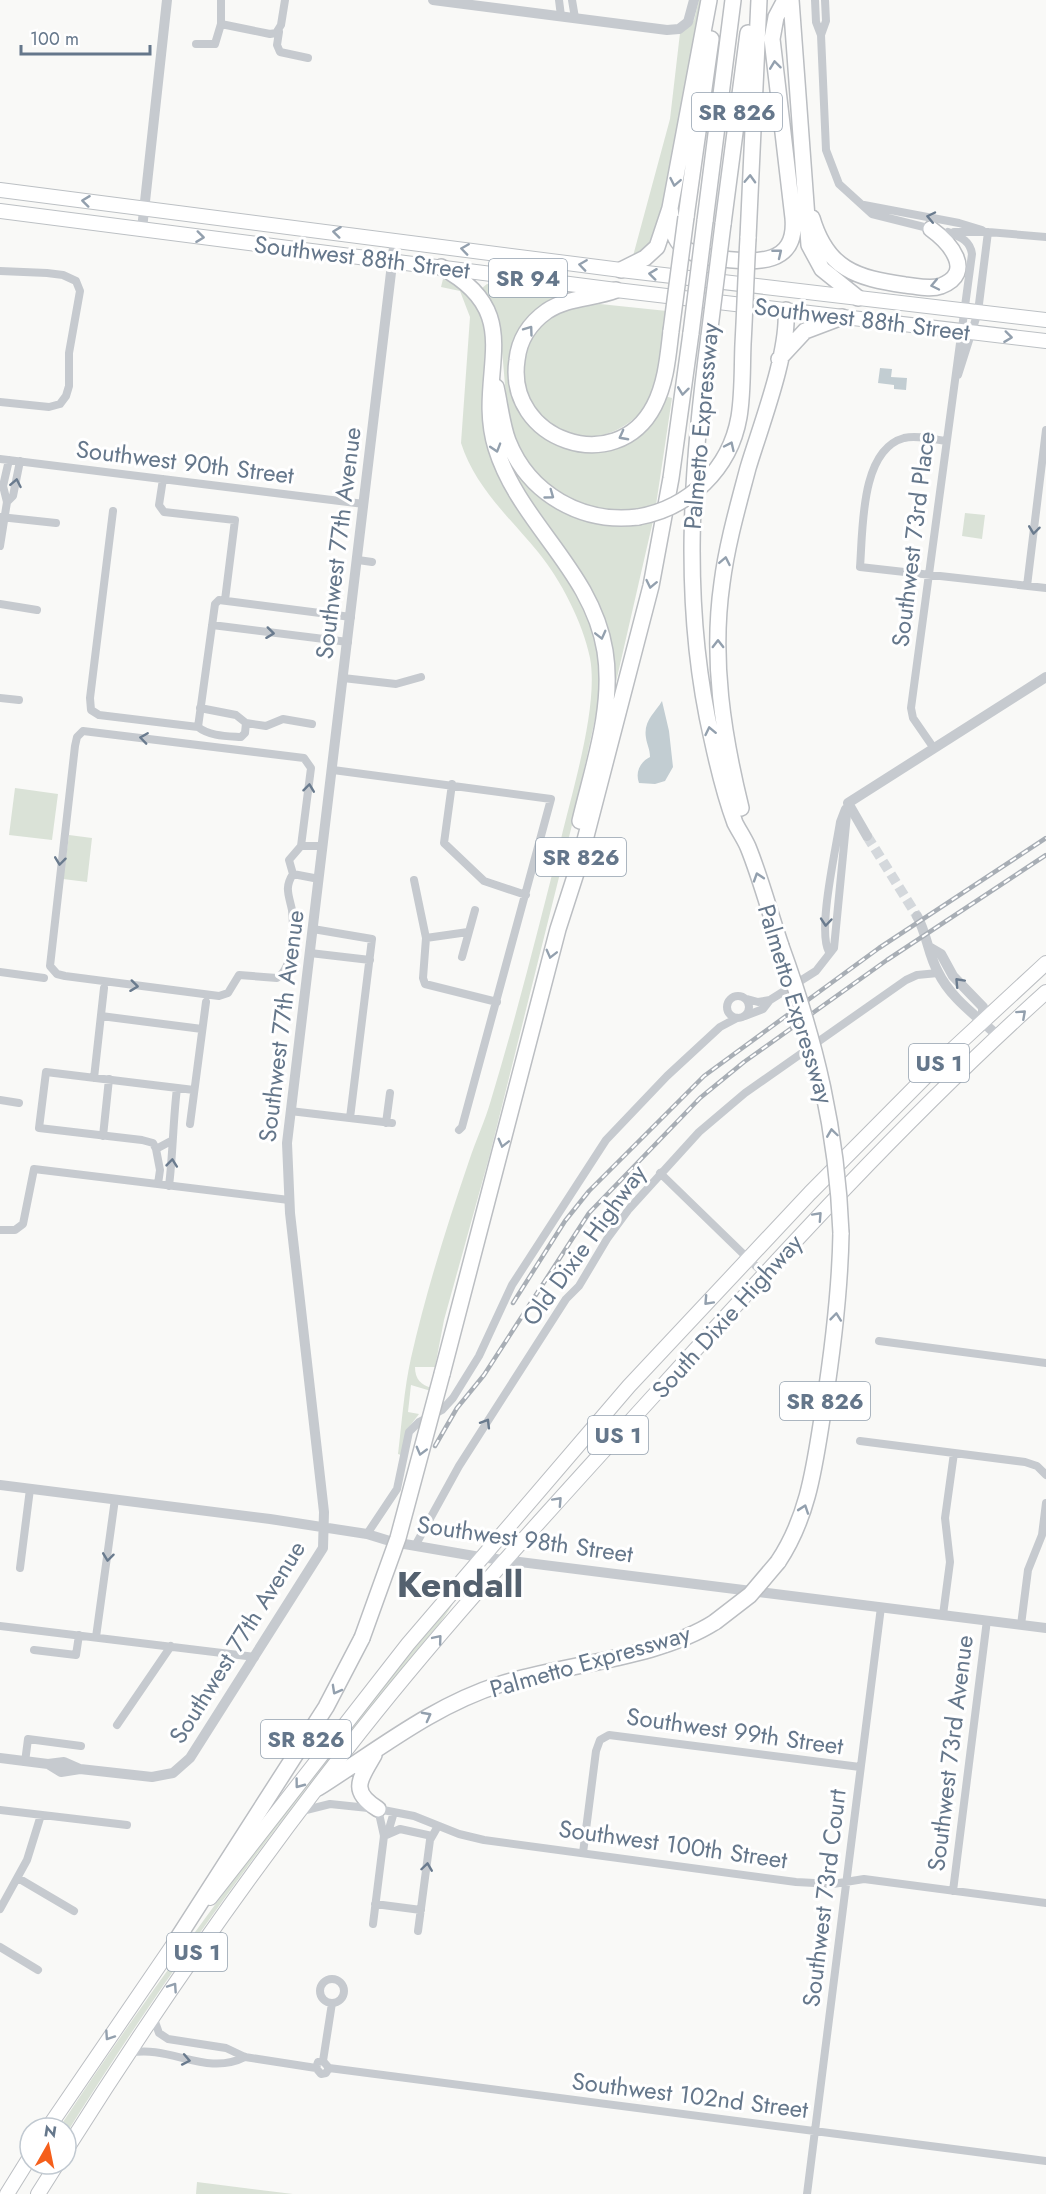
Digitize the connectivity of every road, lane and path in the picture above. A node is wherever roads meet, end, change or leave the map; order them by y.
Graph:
1 (167, 0) edge
2 (221, 0) edge
3 (285, 0) edge
4 (434, 0) edge
5 (560, 0) edge
6 (572, 0) edge
7 (694, 0) edge
8 (709, 0) edge
9 (716, 0) edge
10 (733, 0) edge
11 (752, 0) edge
12 (759, 0) edge
13 (785, 0) edge
14 (791, 0) edge
15 (815, 0) edge
16 (825, 0) edge
17 (561, 16) junction
18 (575, 18) junction
19 (221, 24) junction
20 (279, 32) junction
21 (821, 35) junction
22 (196, 44) dead end
23 (308, 58) dead end
24 (0, 190) edge
25 (808, 200) junction
26 (864, 205) junction
27 (144, 208) junction
28 (670, 208) junction
29 (0, 211) edge
30 (142, 229) junction
31 (931, 229) junction
32 (948, 232) junction
33 (988, 232) junction
34 (1046, 237) edge
35 (395, 239) junction
36 (393, 260) junction
37 (441, 267) junction
38 (621, 270) junction
39 (0, 271) edge
40 (774, 288) junction
41 (616, 290) junction
42 (858, 297) junction
43 (786, 310) junction
44 (972, 311) junction
45 (842, 317) junction
46 (1046, 320) edge
47 (966, 332) junction
48 (1046, 342) edge
49 (780, 359) junction
50 (493, 369) junction
51 (0, 402) edge
52 (1046, 430) edge
53 (945, 441) junction
54 (4, 459) edge
55 (20, 461) junction
56 (163, 479) junction
57 (7, 502) junction
58 (364, 504) junction
59 (113, 511) dead end
60 (2, 518) edge
61 (57, 523) dead end
62 (0, 546) edge
63 (358, 560) junction
64 (372, 562) dead end
65 (928, 574) junction
66 (1027, 586) junction
67 (1046, 588) edge
68 (225, 600) junction
69 (0, 604) edge
70 (37, 610) dead end
71 (351, 616) junction
72 (212, 625) junction
73 (348, 642) junction
74 (421, 677) dead end
75 (1046, 677) edge
76 (344, 678) junction
77 (0, 698) edge
78 (19, 700) dead end
79 (200, 708) junction
80 (246, 723) junction
81 (312, 724) dead end
82 (198, 727) junction
83 (933, 747) junction
84 (333, 770) junction
85 (452, 784) junction
86 (848, 803) junction
87 (867, 836) tunnel mouth
88 (301, 846) junction
89 (323, 846) junction
90 (748, 846) junction
91 (293, 874) junction
92 (319, 879) junction
93 (414, 880) dead end
94 (526, 896) junction
95 (828, 901) junction
96 (838, 902) junction
97 (475, 910) dead end
98 (917, 916) tunnel mouth
99 (313, 929) junction
100 (558, 929) junction
101 (468, 932) junction
102 (426, 938) junction
103 (929, 947) junction
104 (829, 952) junction
105 (310, 953) junction
106 (462, 957) dead end
107 (370, 960) junction
108 (1046, 963) edge
109 (0, 972) edge
110 (938, 973) junction
111 (44, 978) dead end
112 (104, 988) dead end
113 (1046, 992) edge
114 (747, 999) junction
115 (770, 1000) junction
116 (206, 1002) dead end
117 (497, 1002) junction
118 (726, 1009) junction
119 (101, 1016) junction
120 (741, 1017) junction
121 (983, 1021) junction
122 (720, 1028) junction
123 (202, 1029) junction
124 (998, 1036) junction
125 (94, 1078) junction
126 (109, 1079) junction
127 (177, 1088) junction
128 (194, 1090) junction
129 (390, 1093) dead end
130 (0, 1100) edge
131 (19, 1103) dead end
132 (291, 1110) junction
133 (350, 1118) junction
134 (190, 1124) dead end
135 (874, 1127) junction
136 (459, 1130) dead end
137 (103, 1136) junction
138 (171, 1141) junction
139 (156, 1149) junction
140 (863, 1168) junction
141 (660, 1173) junction
142 (158, 1184) junction
143 (169, 1186) junction
144 (289, 1200) junction
145 (0, 1230) edge
146 (747, 1258) junction
147 (764, 1274) junction
148 (879, 1341) dead end
149 (1046, 1363) edge
150 (629, 1386) junction
151 (646, 1404) junction
152 (860, 1441) dead end
153 (954, 1453) junction
154 (1044, 1472) edge
155 (0, 1485) edge
156 (30, 1489) junction
157 (115, 1499) junction
158 (1046, 1503) edge
159 (325, 1528) junction
160 (367, 1534) junction
161 (415, 1546) junction
162 (480, 1557) junction
163 (505, 1560) junction
164 (20, 1568) dead end
165 (880, 1606) junction
166 (943, 1615) junction
167 (987, 1620) junction
168 (1021, 1625) junction
169 (0, 1626) edge
170 (1046, 1628) edge
171 (79, 1635) junction
172 (96, 1637) junction
173 (171, 1646) junction
174 (34, 1650) dead end
175 (255, 1657) junction
176 (117, 1725) dead end
177 (81, 1746) dead end
178 (378, 1748) junction
179 (0, 1758) edge
180 (25, 1762) junction
181 (860, 1767) junction
182 (318, 1788) junction
183 (378, 1809) junction
184 (0, 1810) edge
185 (299, 1812) junction
186 (394, 1812) junction
187 (41, 1815) junction
188 (127, 1825) dead end
189 (438, 1826) junction
190 (384, 1836) junction
191 (432, 1836) junction
192 (583, 1853) junction
193 (18, 1878) junction
194 (846, 1881) junction
195 (952, 1891) junction
196 (1046, 1903) edge
197 (375, 1904) junction
198 (0, 1909) edge
199 (421, 1910) junction
200 (74, 1911) dead end
201 (373, 1924) dead end
202 (418, 1931) dead end
203 (179, 1936) junction
204 (0, 1947) edge
205 (38, 1970) dead end
206 (332, 2003) dead end
207 (153, 2016) junction
208 (226, 2048) junction
209 (129, 2053) junction
210 (244, 2057) junction
211 (222, 2064) junction
212 (326, 2064) junction
213 (56, 2116) edge
214 (815, 2130) junction
215 (78, 2132) edge
216 (1046, 2161) edge
217 (18, 2176) edge
218 (49, 2176) edge
219 (7, 2194) edge
220 (38, 2194) edge
221 (807, 2194) edge

1 - 27 street
2 - 19 street
3 - 20 street
4 - 17 street
5 - 17 street
6 - 18 street
7 - 18 street
8 -> 28 highway
9 -> 41 highway, bridge
10 -> 100 highway, Palmetto Expressway / SR 826, bridge
90 -> 11 highway, Palmetto Expressway / SR 826, bridge
50 -> 12 highway, bridge
28 -> 13 highway
14 - 25 highway
15 - 21 street
16 - 21 street
17 - 18 street
19 - 20 street
19 - 22 street
20 - 23 street
21 - 26 street
27 -> 24 main road, Southwest 88th Street / SR 94
31 -> 25 highway
25 - 42 highway
26 - 31 street
33 -> 26 street
27 - 30 street
35 -> 27 main road, Southwest 88th Street / SR 94
28 - 38 highway
29 - 30 main road, Southwest 88th Street / SR 94
30 -> 36 main road, Southwest 88th Street / SR 94
31 - 32 street
32 - 33 street
32 - 44 street
33 - 34 street
33 - 44 street
35 - 36 street, Southwest 77th Avenue
38 -> 35 main road, Southwest 88th Street / SR 94
36 - 37 main road, Southwest 88th Street / SR 94
36 - 58 street, Southwest 77th Avenue
37 - 41 main road, Southwest 88th Street / SR 94
37 - 50 highway
40 -> 38 main road, Southwest 88th Street / SR 94
39 - 51 street
40 - 42 main road, Southwest 88th Street / SR 94
40 - 43 main road
41 - 43 main road, Southwest 88th Street / SR 94
42 - 44 main road, Southwest 88th Street / SR 94
43 - 45 main road, Southwest 88th Street / SR 94
43 - 49 highway
44 - 46 main road, Southwest 88th Street / SR 94
44 - 47 street, Southwest 73rd Place
45 - 47 main road, Southwest 88th Street / SR 94
45 - 49 highway
47 -> 48 main road, Southwest 88th Street / SR 94
47 - 53 street, Southwest 73rd Place
90 -> 49 highway
50 -> 100 highway
52 -> 66 street
53 - 65 street, Southwest 73rd Place
53 - 65 street
54 - 55 street, Southwest 90th Street
54 - 57 street
55 - 56 street, Southwest 90th Street
57 -> 55 street
56 - 58 street, Southwest 90th Street
56 - 68 street
57 - 60 street
58 - 63 street, Southwest 77th Avenue
59 - 82 street
60 - 61 street
60 - 62 street
63 - 64 street
63 - 71 street, Southwest 77th Avenue
65 - 66 street
65 - 83 street, Southwest 73rd Place
66 - 67 street
68 - 71 street
68 - 72 street
69 - 70 street
71 - 73 street, Southwest 77th Avenue
72 -> 73 street
72 - 79 street
73 - 76 street, Southwest 77th Avenue
74 - 76 street
75 - 83 street
76 - 84 street, Southwest 77th Avenue
77 - 78 street
79 - 80 street
79 - 82 street
80 - 81 street
80 - 82 street
83 - 86 street
84 - 85 street
84 - 89 street, Southwest 77th Avenue
85 - 94 street
85 - 94 street
86 - 87 street
86 - 95 street
86 - 96 street
88 - 89 street
88 - 91 street
88 -> 91 street
89 - 92 street, Southwest 77th Avenue
178 -> 90 highway, Palmetto Expressway / SR 826, bridge
91 - 92 street
92 - 99 street, Southwest 77th Avenue
93 - 102 street
94 - 117 street
95 - 96 street
95 -> 104 street
96 - 104 street
97 - 101 street
98 - 103 street
99 - 105 street, Southwest 77th Avenue
99 - 107 street
100 -> 203 highway, Palmetto Expressway / SR 826, bridge
101 - 102 street
101 - 106 street
102 - 117 street
103 - 110 street
121 -> 103 street
104 - 115 street
105 - 107 street
105 - 132 street, Southwest 77th Avenue
107 - 133 street
108 - 121 main road, US 1
109 - 111 street
110 - 121 street
110 - 141 street, Old Dixie Highway
112 - 119 street
124 -> 113 main road, South Dixie Highway / US 1
114 - 115 street
114 - 118 street
114 - 120 street
115 - 120 street
116 - 123 street
117 - 136 street
118 - 120 street
118 - 122 street
119 - 123 street
119 - 125 street
120 - 122 street
121 - 124 street
121 - 135 main road, South Dixie Highway / US 1
122 - 160 street
123 - 128 street
124 - 140 main road, South Dixie Highway / US 1
125 - 126 street
125 - 137 street
126 - 127 street
126 - 137 street
127 - 128 street
127 - 138 street
128 - 134 street
129 - 133 street
130 - 131 street
132 - 133 street
132 - 144 street, Southwest 77th Avenue
135 - 140 main road
135 - 146 main road, South Dixie Highway / US 1
137 - 139 street
138 - 139 street
143 -> 138 street
139 - 142 street
147 -> 140 main road, South Dixie Highway / US 1
141 - 146 street
161 -> 141 street, Old Dixie Highway
142 - 143 street
142 - 145 street
143 - 144 street
144 - 159 street, Southwest 77th Avenue
146 - 147 street
146 -> 150 main road, South Dixie Highway / US 1
147 - 151 main road, South Dixie Highway / US 1
148 - 149 street
150 - 151 main road
150 - 162 main road, South Dixie Highway / US 1
163 -> 151 main road, South Dixie Highway / US 1
152 - 153 street
153 - 154 street
153 - 166 street
155 - 156 street, Southwest 98th Street
156 - 157 street, Southwest 98th Street
156 - 164 street
157 - 159 street, Southwest 98th Street
157 -> 172 street
158 - 168 street
159 - 160 street, Southwest 98th Street
159 - 175 street, Southwest 77th Avenue
160 - 161 street, Southwest 98th Street
161 - 162 street, Southwest 98th Street
162 - 163 street, Southwest 98th Street
162 -> 203 main road, South Dixie Highway / US 1
163 - 165 street, Southwest 98th Street
182 -> 163 main road, South Dixie Highway / US 1
165 - 166 street, Southwest 98th Street
165 - 181 street, Southwest 73rd Court
166 - 167 street, Southwest 98th Street
167 - 168 street, Southwest 98th Street
167 - 195 street, Southwest 73rd Avenue
168 - 170 street, Southwest 98th Street
169 - 171 street
171 - 172 street
171 - 174 street
172 - 173 street
173 - 175 street
173 - 176 street
175 - 180 street, Southwest 77th Avenue
177 - 180 street
178 - 182 highway, Palmetto Expressway / SR 826
178 - 183 highway
179 - 180 street
181 - 192 street, Southwest 99th Street
181 - 194 street, Southwest 73rd Court
182 - 185 main road, South Dixie Highway / US 1
183 - 185 street, Southwest 100th Street
183 - 186 street, Southwest 100th Street
183 - 190 street
184 - 187 street
207 -> 185 main road, South Dixie Highway / US 1
186 - 189 street, Southwest 100th Street
186 - 190 street
187 - 188 street
187 - 193 street
189 - 191 street
189 - 192 street, Southwest 100th Street
190 - 191 street
190 - 197 street
199 -> 191 street
192 - 194 street, Southwest 100th Street
193 - 198 street
193 - 200 street
194 - 195 street, Southwest 100th Street
194 - 214 street, Southwest 73rd Court
195 - 196 street, Southwest 100th Street
197 - 199 street
197 - 201 street
199 - 202 street
203 -> 213 main road, South Dixie Highway / US 1
204 - 205 street
206 - 212 street
207 - 208 street, Southwest 102nd Street
207 - 209 main road, South Dixie Highway / US 1
208 - 210 street, Southwest 102nd Street
208 - 211 street
209 -> 211 street, Southwest 102nd Street
209 - 215 main road, South Dixie Highway / US 1
210 - 211 street, Southwest 102nd Street
210 - 212 street, Southwest 102nd Street
212 - 214 street, Southwest 102nd Street
214 - 216 street, Southwest 102nd Street
214 - 221 street, Southwest 73rd Court
217 - 219 main road
218 - 220 main road

